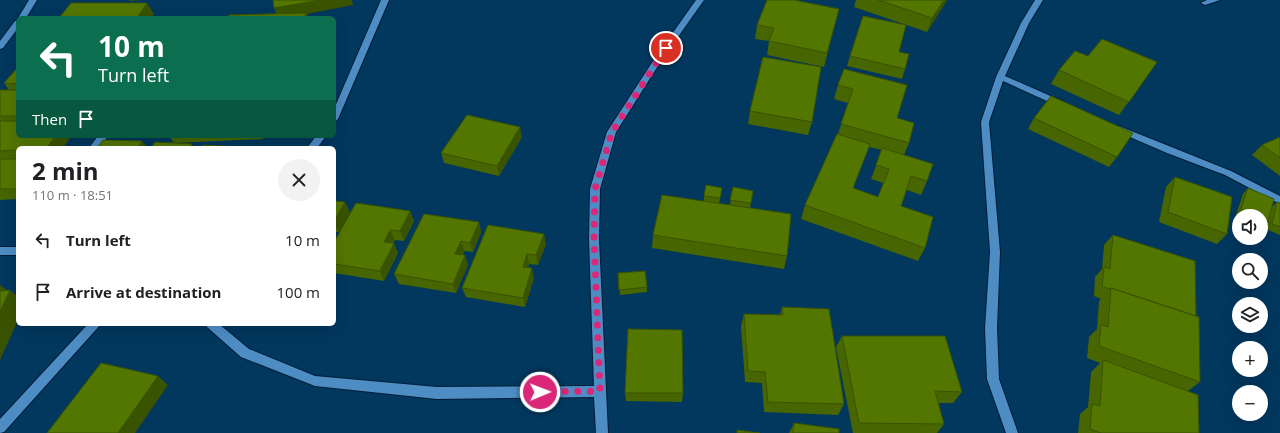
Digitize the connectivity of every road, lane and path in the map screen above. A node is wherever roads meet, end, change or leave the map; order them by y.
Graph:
1 (33, 0) edge
2 (385, 0) edge
3 (700, 0) edge
4 (1039, 0) edge
5 (1216, 0) edge
6 (1205, 2) dead end
7 (23, 16) edge
8 (16, 26) edge
9 (0, 46) edge
10 (1000, 77) junction
11 (1071, 108) edge
12 (336, 114) edge
13 (1113, 126) edge
14 (1280, 200) edge
15 (16, 251) edge
16 (0, 252) edge
17 (93, 326) edge
18 (213, 326) edge
19 (600, 391) junction
20 (0, 428) edge
21 (602, 433) edge
22 (1012, 433) edge

1 - 7 street
2 - 12 street
3 - 19 street
4 - 10 street
5 - 6 street
8 - 9 street
10 - 11 street
10 - 22 street
13 - 14 street
15 - 16 street
17 - 20 street
18 - 19 street
19 - 21 street

